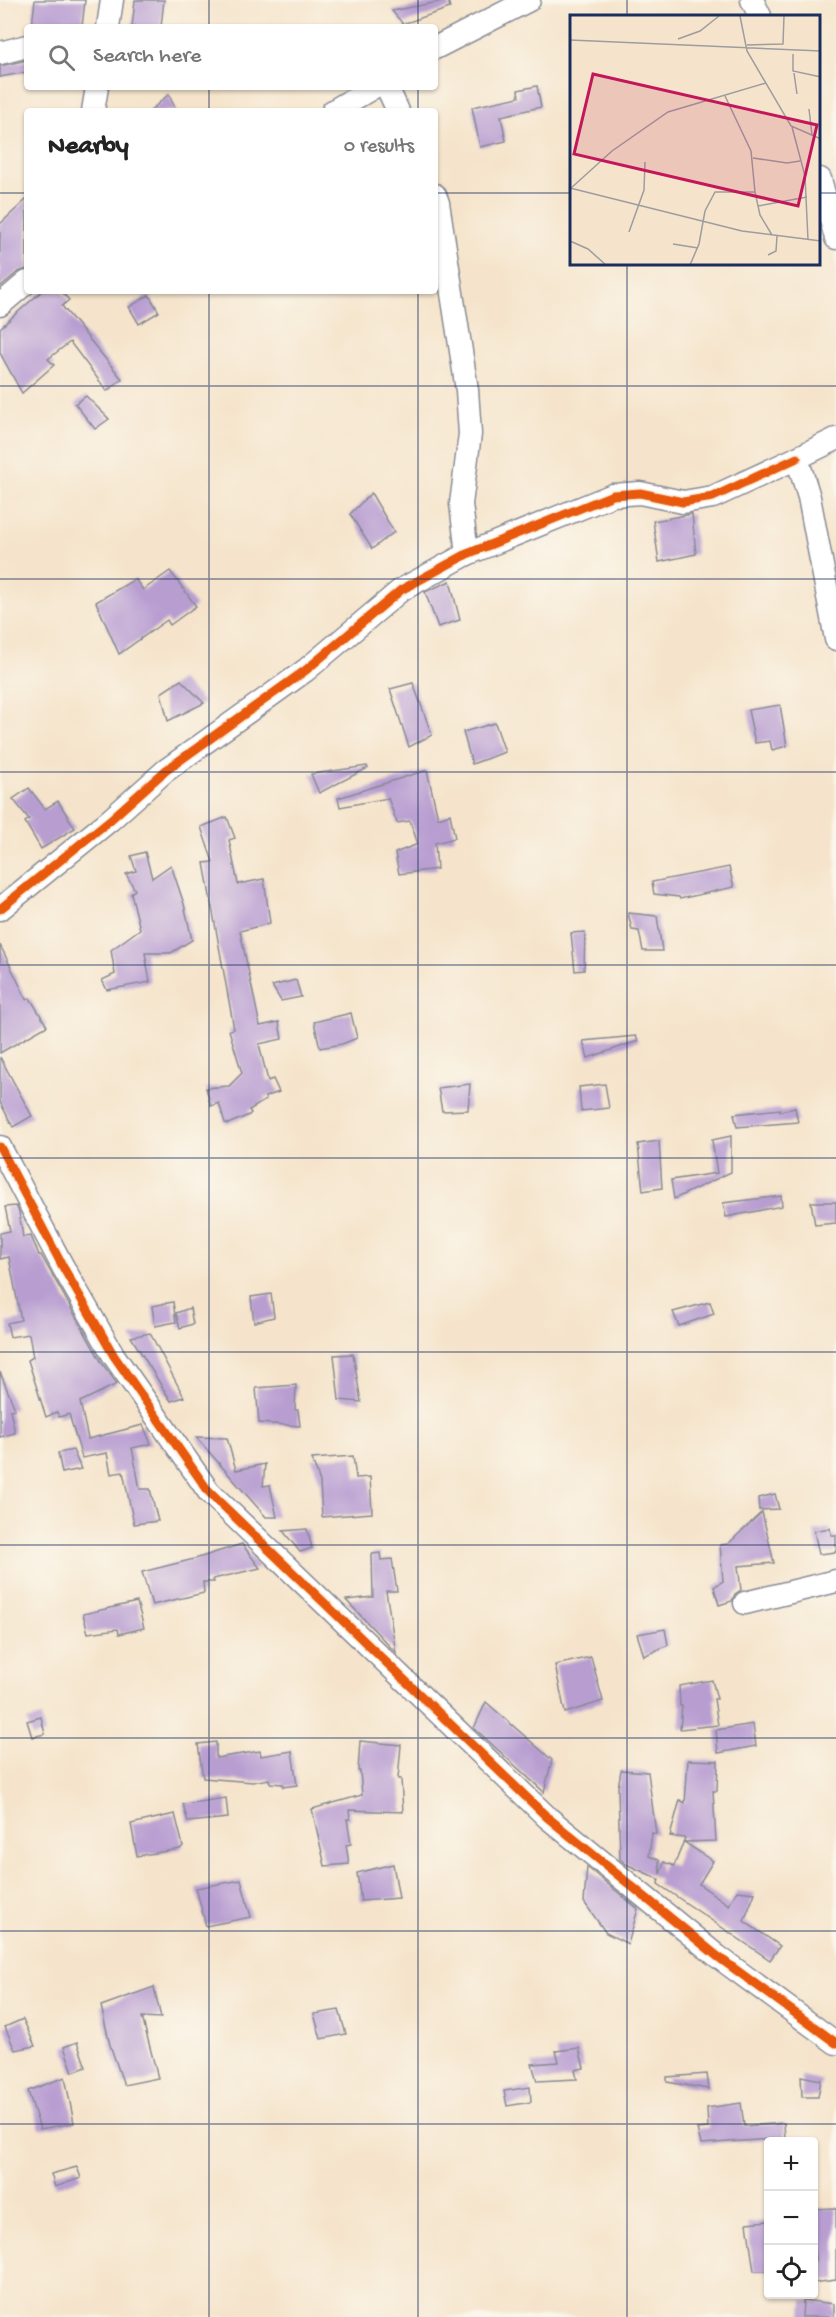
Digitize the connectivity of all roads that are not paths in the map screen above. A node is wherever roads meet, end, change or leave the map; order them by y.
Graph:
1 (112, 0) edge
2 (528, 0) edge
3 (752, 0) edge
4 (760, 15) edge
5 (108, 24) edge
6 (438, 46) edge
7 (24, 47) edge
8 (0, 53) edge
9 (96, 90) edge
10 (369, 90) edge
11 (388, 90) edge
12 (94, 108) edge
13 (338, 108) edge
14 (397, 108) edge
15 (821, 186) edge
16 (438, 203) edge
17 (836, 238) edge
18 (24, 285) edge
19 (0, 305) edge
20 (836, 439) edge
21 (797, 458) junction
22 (467, 554) junction
23 (836, 639) edge
24 (0, 909) edge
25 (0, 1147) edge
26 (10, 1189) edge
27 (836, 1581) edge
28 (745, 1603) dead end
29 (836, 2043) edge

1 - 5 street
2 - 6 street
3 - 4 street
7 - 8 street
9 - 12 street
10 - 13 street
11 - 14 street
15 - 17 street
16 - 22 street
18 - 19 street
20 - 21 street
21 - 22 street
21 - 23 street
22 - 24 street
25 - 26 street
26 - 29 street
27 - 28 street

